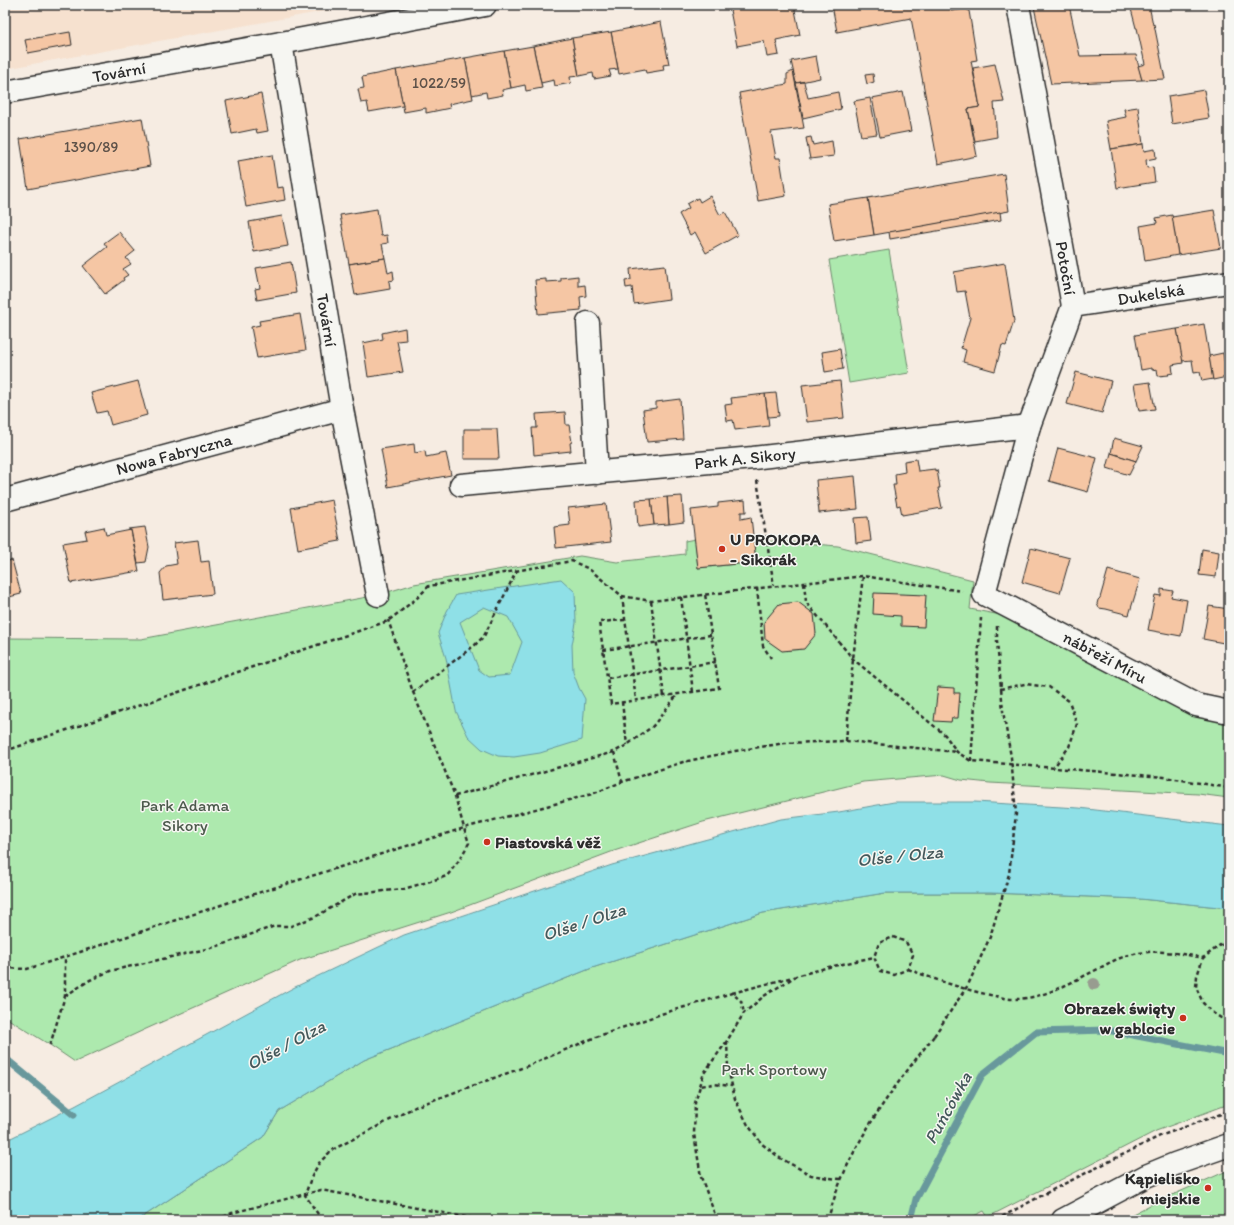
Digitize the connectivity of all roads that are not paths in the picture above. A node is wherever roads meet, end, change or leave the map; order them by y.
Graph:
1 (485, 5) edge
2 (1018, 5) edge
3 (280, 43) junction
4 (5, 92) edge
5 (1229, 282) edge
6 (1073, 306) junction
7 (588, 323) dead end
8 (342, 409) junction
9 (1029, 426) junction
10 (597, 473) junction
11 (461, 485) dead end
12 (5, 500) edge
13 (378, 595) road end
14 (991, 597) joint
15 (1229, 712) edge
16 (1229, 1145) edge
17 (1063, 1220) edge

1 - 3 street, Tovární
2 - 6 street, Potoční
3 - 4 street, Tovární
3 - 8 street, Tovární
5 - 6 street, Dukelská
6 - 9 street, Potoční
7 - 10 street
8 - 12 street, Nowa Fabryczna
8 - 13 street, Tovární
9 - 10 street, Park A. Sikory
9 - 14 street, Potoční
10 - 11 street, Park A. Sikory
14 - 15 street, nábřeží Míru
16 - 17 street

